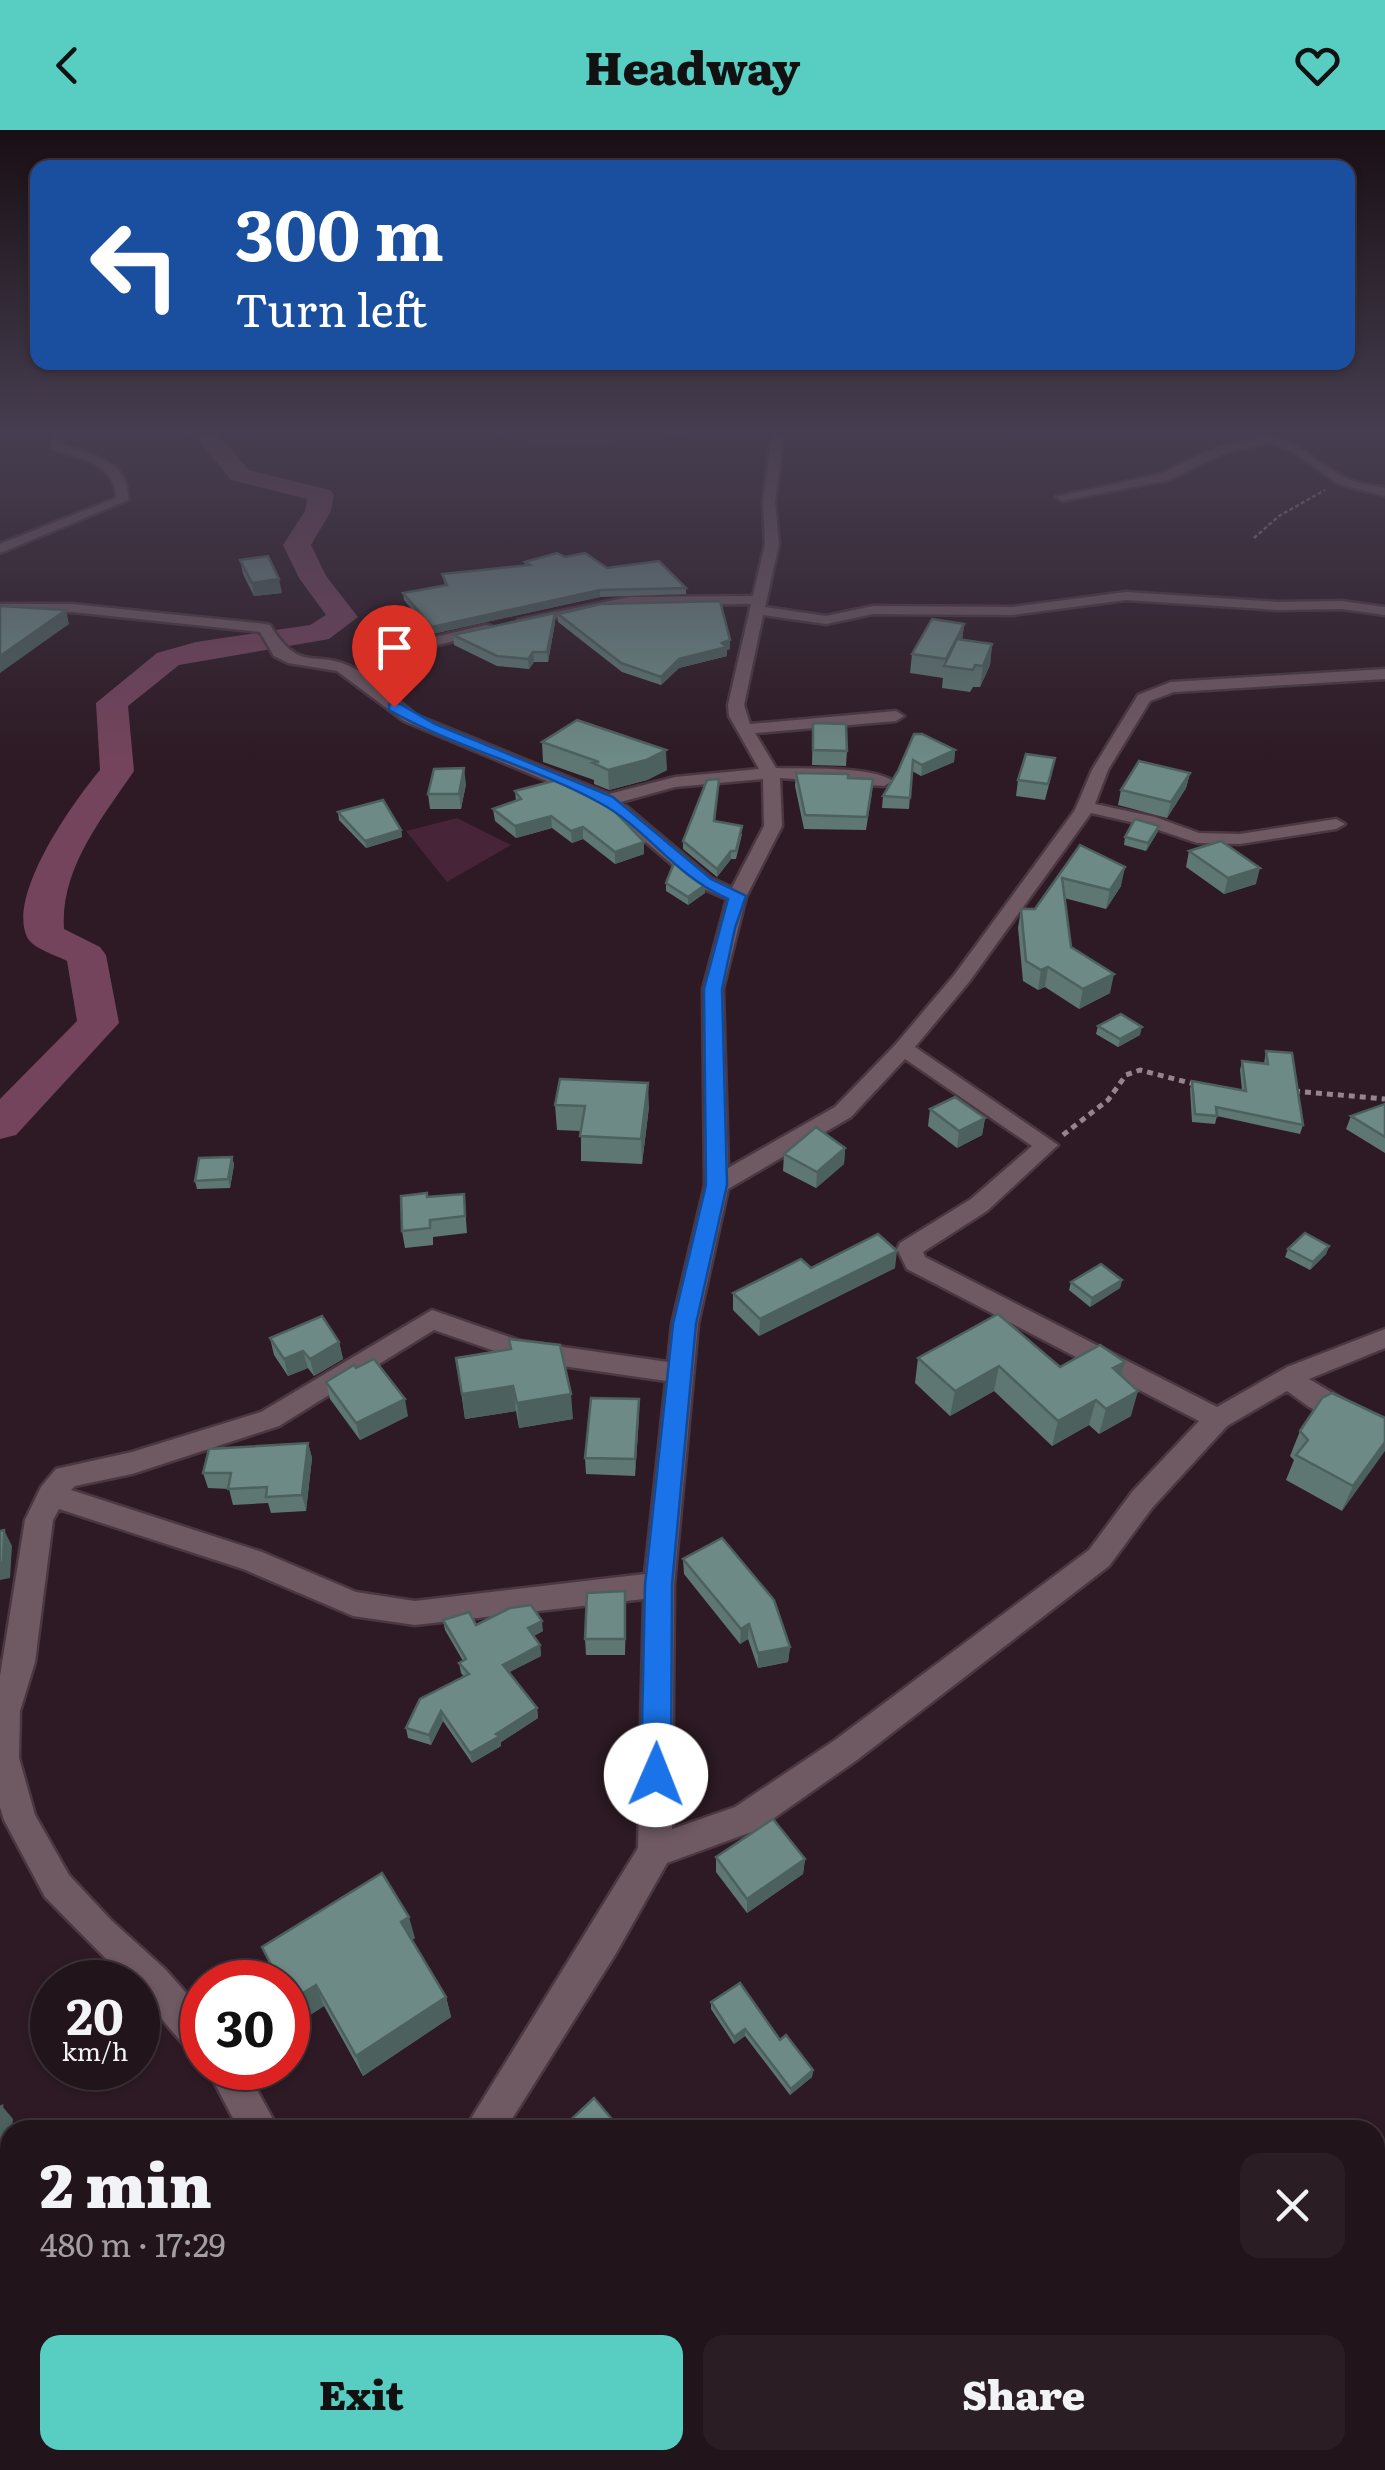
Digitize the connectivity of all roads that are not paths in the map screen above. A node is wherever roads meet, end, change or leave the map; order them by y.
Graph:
1 (772, 541) edge
2 (757, 605) junction
3 (0, 608) edge
4 (1385, 611) edge
5 (1385, 674) edge
6 (365, 681) junction
7 (896, 716) dead end
8 (745, 729) junction
9 (771, 774) junction
10 (884, 781) dead end
11 (608, 800) junction
12 (1086, 807) junction
13 (1336, 824) dead end
14 (737, 896) junction
15 (903, 1048) junction
16 (716, 1185) junction
17 (1385, 1338) edge
18 (680, 1373) junction
19 (1288, 1378) junction
20 (1218, 1418) junction
21 (1385, 1436) edge
22 (51, 1495) junction
23 (659, 1585) junction
24 (10, 1662) edge
25 (655, 1851) junction
26 (180, 2012) edge
27 (237, 2090) edge
28 (254, 2120) edge
29 (489, 2120) edge

1 - 2 street
2 - 4 street
2 - 6 street
2 - 8 street
3 - 6 street
5 - 12 street
6 - 11 street
7 - 8 street
8 - 9 street
9 - 10 street
9 - 11 street
9 - 14 street
11 - 14 street
12 - 13 street
12 - 15 street
14 - 16 street
15 - 16 street
15 - 20 street
16 - 18 street
17 - 19 street
18 - 22 street
18 - 23 street
19 - 20 street
19 - 21 street
20 - 25 street
22 - 23 street
22 - 24 street
23 - 25 street
24 - 26 street
25 - 29 street
27 - 28 street

